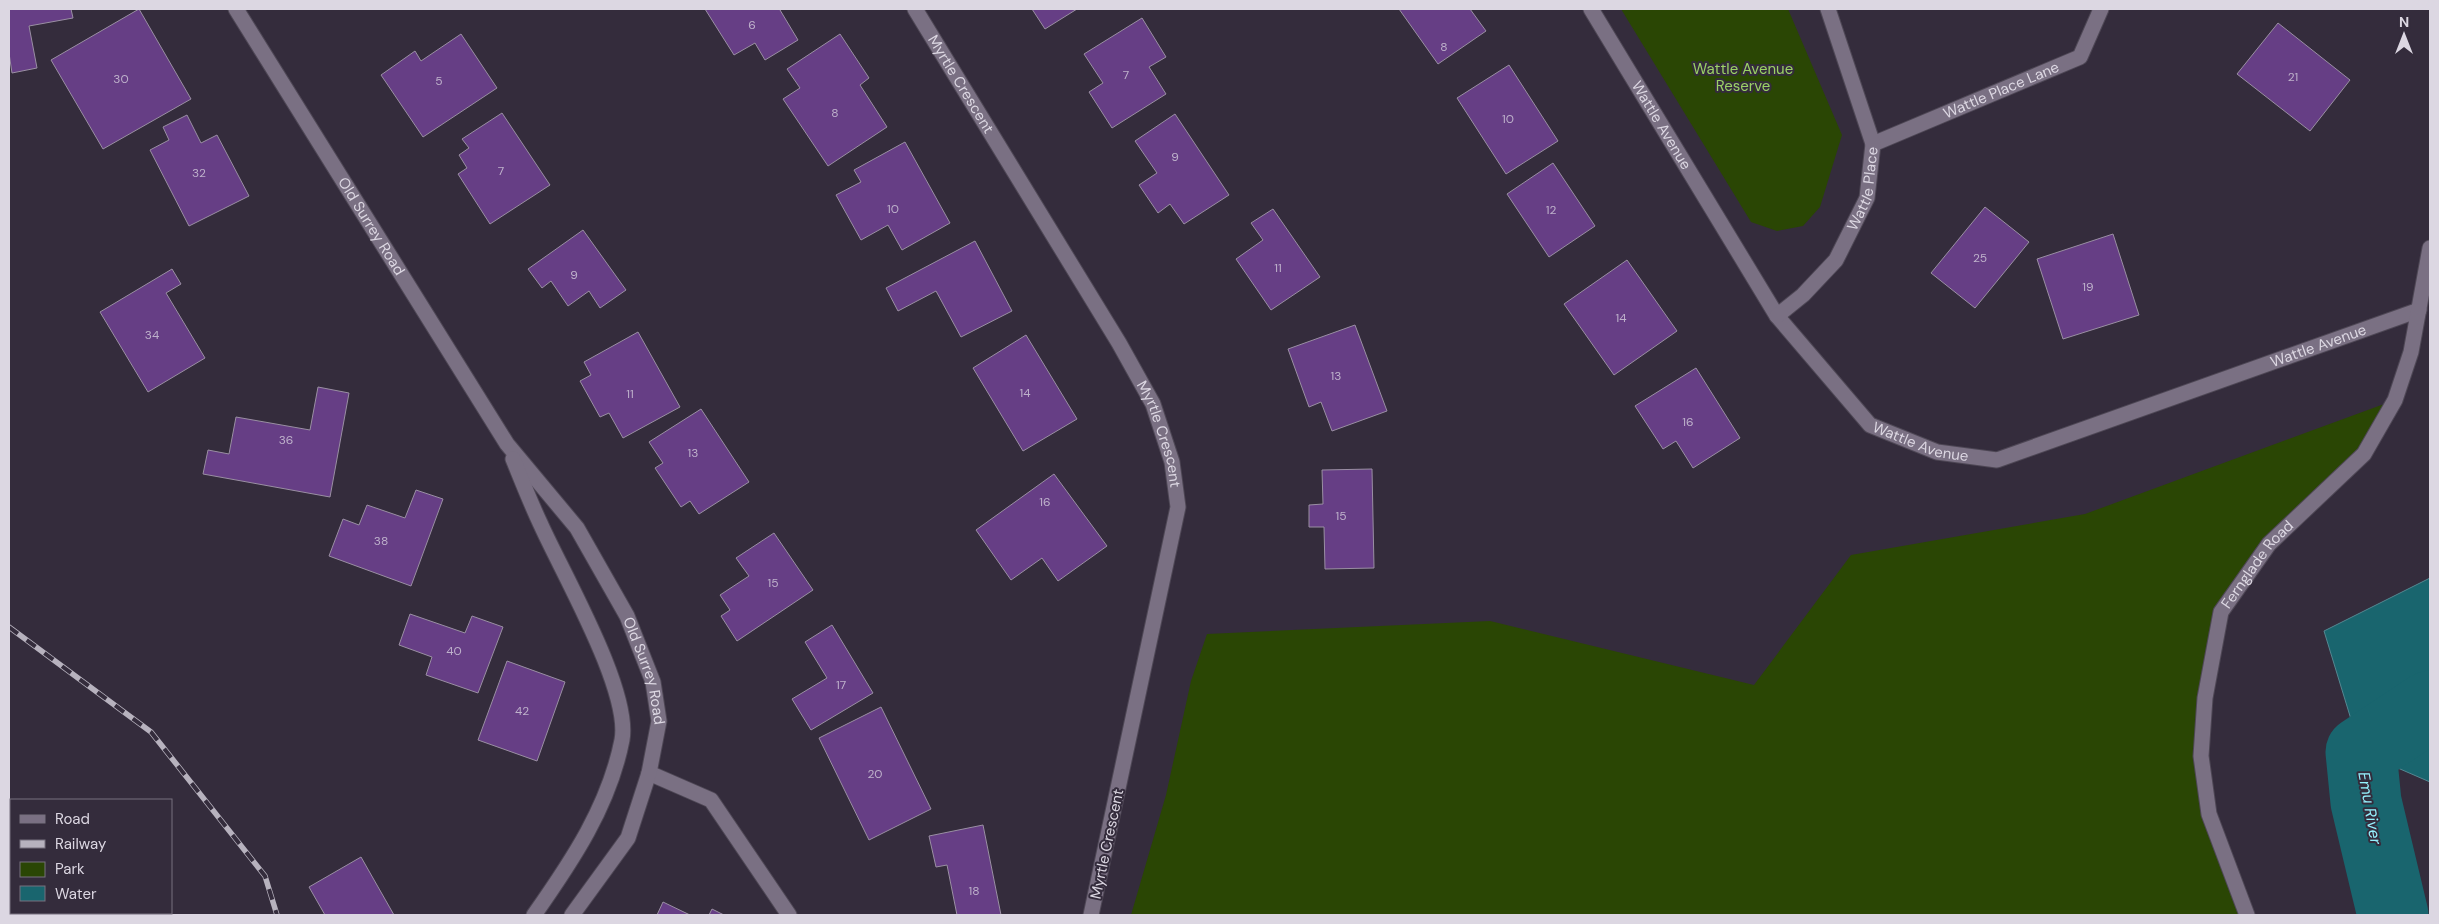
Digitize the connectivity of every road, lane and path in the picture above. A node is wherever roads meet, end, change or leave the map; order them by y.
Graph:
1 (236, 9) edge
2 (915, 9) edge
3 (1591, 9) edge
4 (1828, 9) edge
5 (2101, 9) edge
6 (1873, 144) junction
7 (2430, 248) edge
8 (2419, 310) junction
9 (1777, 316) junction
10 (507, 444) junction
11 (648, 773) junction
12 (534, 915) edge
13 (572, 915) edge
14 (788, 915) edge
15 (1091, 915) edge
16 (2247, 915) edge

1 - 10 street, Old Surrey Road
2 - 15 street, Myrtle Crescent
3 - 9 street, Wattle Avenue
4 - 6 street, Wattle Place
5 - 6 street, Wattle Place Lane
6 - 9 street, Wattle Place
7 - 8 street, Fernglade Road
8 - 9 street, Wattle Avenue
8 - 16 street, Fernglade Road
10 - 11 street, Old Surrey Road
10 - 12 street, Old Surrey Road
11 - 13 street, Old Surrey Road
11 - 14 street

